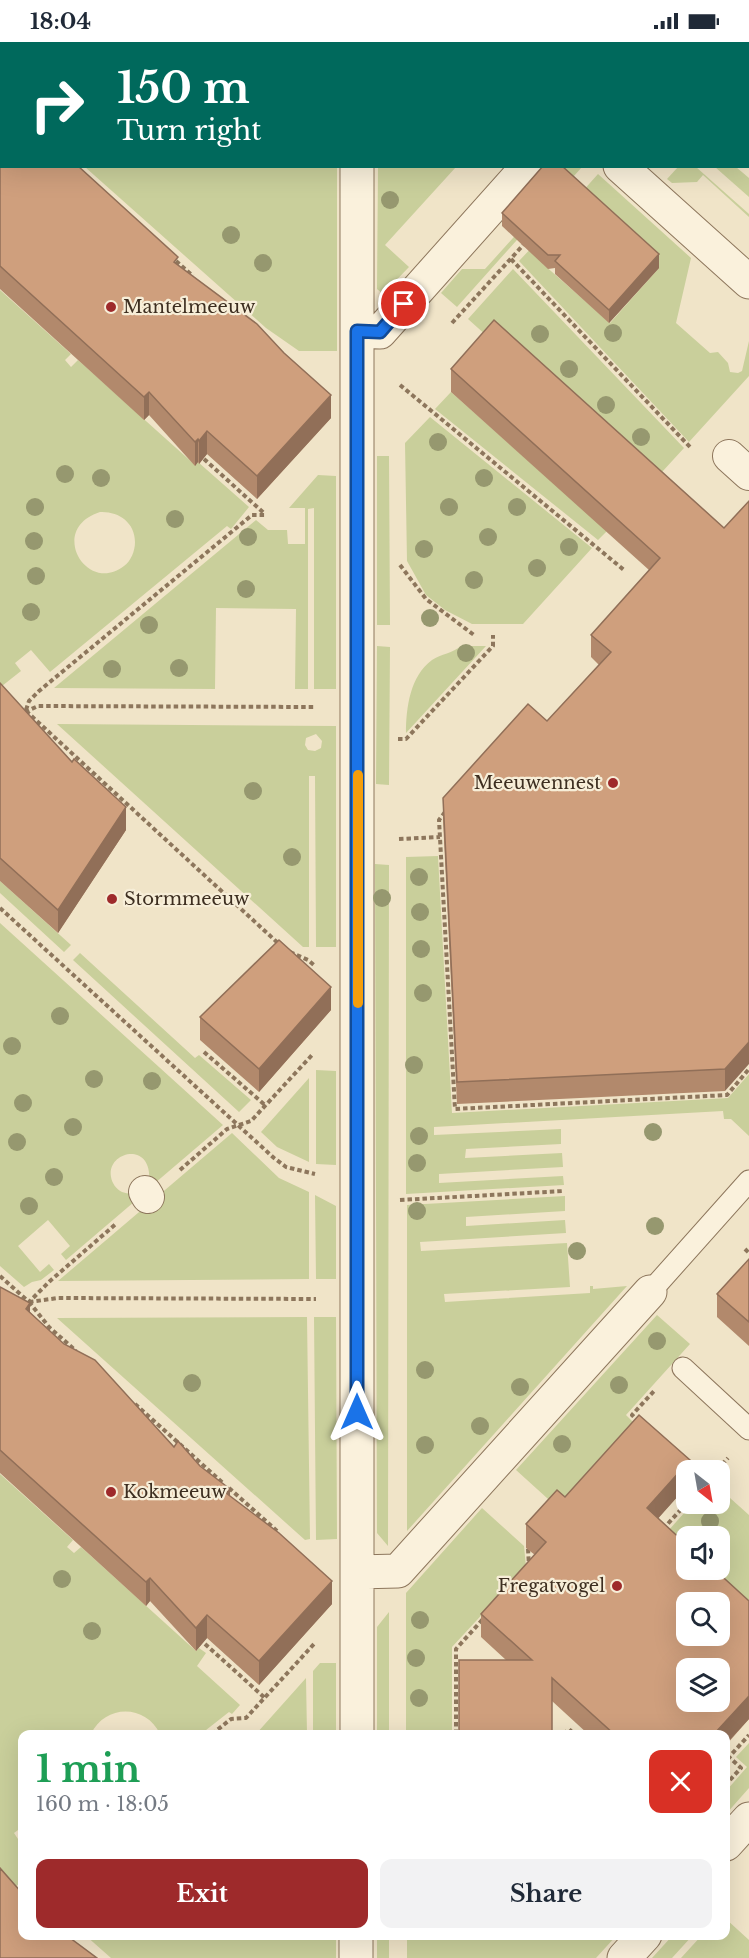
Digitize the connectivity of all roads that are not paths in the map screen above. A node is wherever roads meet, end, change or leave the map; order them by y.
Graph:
1 (357, 168) edge
2 (526, 168) edge
3 (624, 168) edge
4 (749, 282) edge
5 (357, 331) junction
6 (749, 1180) edge
7 (650, 1292) joint
8 (683, 1368) dead end
9 (749, 1429) edge
10 (357, 1572) junction
11 (357, 1730) edge
12 (749, 1819) edge
13 (730, 1840) edge
14 (356, 1940) edge
15 (640, 1940) edge
16 (356, 1958) edge
17 (624, 1958) edge

1 - 5 street
2 - 5 street
3 - 4 street
5 - 10 street
6 - 7 lane
7 - 10 street
8 - 9 lane
10 - 11 street
12 - 13 street
14 - 16 street
15 - 17 street

